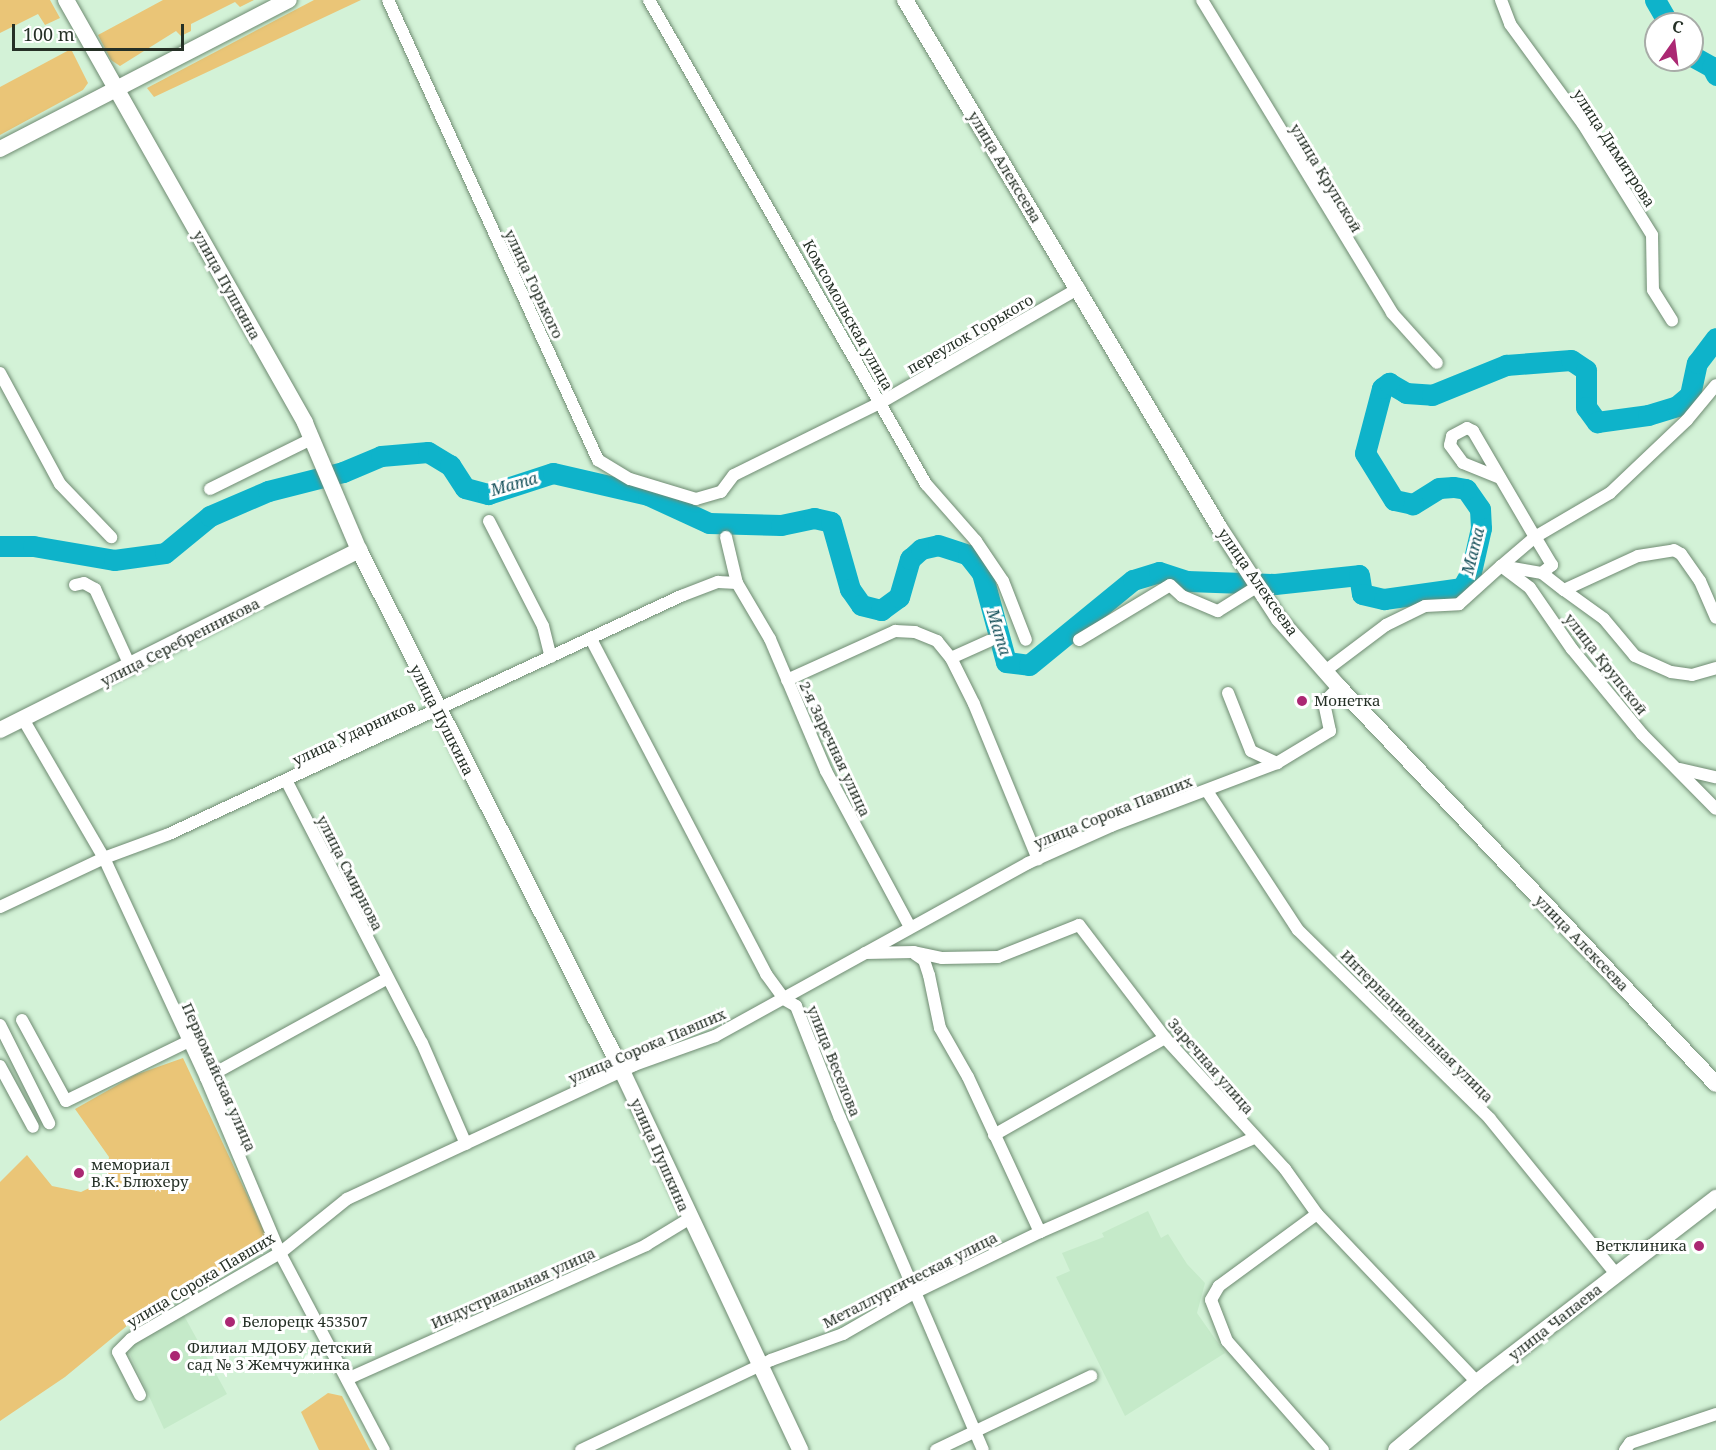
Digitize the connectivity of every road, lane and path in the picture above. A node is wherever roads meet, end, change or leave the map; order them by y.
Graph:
1 (66, 0) edge
2 (289, 0) edge
3 (388, 0) edge
4 (649, 0) edge
5 (905, 0) edge
6 (1202, 0) edge
7 (1501, 0) edge
8 (115, 89) junction
9 (0, 150) edge
10 (1079, 288) junction
11 (1672, 321) dead end
12 (1437, 363) dead end
13 (0, 373) edge
14 (1716, 385) edge
15 (880, 403) junction
16 (311, 439) junction
17 (1500, 478) dead end
18 (210, 489) dead end
19 (721, 492) joint
20 (489, 521) dead end
21 (111, 537) dead end
22 (726, 537) dead end
23 (1535, 537) junction
24 (359, 550) junction
25 (1501, 566) junction
26 (1542, 573) junction
27 (737, 583) junction
28 (75, 585) dead end
29 (1260, 590) junction
30 (1564, 590) junction
31 (1716, 618) edge
32 (591, 639) junction
33 (1026, 640) dead end
34 (1079, 640) dead end
35 (989, 641) dead end
36 (551, 657) junction
37 (951, 658) junction
38 (131, 668) junction
39 (1716, 668) edge
40 (1325, 671) junction
41 (787, 680) junction
42 (1339, 687) junction
43 (1228, 693) dead end
44 (437, 711) junction
45 (23, 719) junction
46 (0, 730) edge
47 (1277, 763) junction
48 (1680, 769) junction
49 (1716, 777) edge
50 (286, 780) junction
51 (1207, 791) junction
52 (1716, 809) edge
53 (104, 858) junction
54 (1038, 859) junction
55 (0, 907) edge
56 (910, 927) junction
57 (914, 952) junction
58 (864, 953) junction
59 (386, 979) junction
60 (784, 999) junction
61 (22, 1020) dead end
62 (0, 1025) edge
63 (1165, 1038) junction
64 (187, 1042) junction
65 (0, 1066) edge
66 (622, 1071) junction
67 (206, 1078) junction
68 (1716, 1084) edge
69 (49, 1123) dead end
70 (33, 1127) dead end
71 (994, 1135) junction
72 (1254, 1138) junction
73 (466, 1144) junction
74 (1716, 1198) edge
75 (1317, 1214) junction
76 (689, 1219) junction
77 (1040, 1232) junction
78 (280, 1253) junction
79 (1617, 1275) junction
80 (914, 1293) junction
81 (758, 1367) junction
82 (1091, 1376) dead end
83 (347, 1379) junction
84 (1477, 1382) junction
85 (140, 1395) dead end
86 (1716, 1414) edge
87 (974, 1431) junction
88 (384, 1450) edge
89 (581, 1450) edge
90 (801, 1450) edge
91 (936, 1450) edge
92 (983, 1450) edge
93 (1323, 1450) edge
94 (1396, 1450) edge
95 (1625, 1450) edge

1 - 8 street, улица Пушкина
2 - 8 street
3 - 19 street, улица Горького
4 - 15 street, Комсомольская улица
5 - 10 street, улица Алексеева
6 - 12 street, улица Крупской
7 - 11 street, улица Димитрова
8 - 9 street
8 - 16 street, улица Пушкина
10 - 15 street, переулок Горького
10 - 29 street, улица Алексеева
13 - 21 street
14 - 23 street
15 - 19 street, переулок Горького
15 - 33 street, Комсомольская улица
16 - 18 street
16 - 24 street, улица Пушкина
17 - 23 street
20 - 36 street
22 - 27 street, 2-я Заречная улица
23 - 25 street
23 - 26 street
24 - 38 street, улица Серебренникова
24 - 44 street, улица Пушкина
25 - 26 street
25 - 40 street
25 - 48 street, улица Крупской
26 - 30 street
27 - 32 street, улица Ударников
27 - 41 street, 2-я Заречная улица
28 - 38 street
29 - 34 street
29 - 40 street, улица Алексеева
30 - 31 street
30 - 39 street
32 - 36 street, улица Ударников
32 - 60 street, улица Веселова
35 - 37 street
36 - 44 street, улица Ударников
37 - 41 street
37 - 54 street
38 - 45 street, улица Серебренникова
40 - 42 street, улица Алексеева
41 - 56 street, 2-я Заречная улица
42 - 47 street, улица Сорока Павших
42 - 68 street, улица Алексеева
43 - 47 street
44 - 50 street, улица Ударников
44 - 66 street, улица Пушкина
45 - 46 street, улица Серебренникова
45 - 53 street, Первомайская улица
47 - 51 street, улица Сорока Павших
48 - 49 street
48 - 52 street, улица Крупской
50 - 53 street, улица Ударников
50 - 59 street, улица Смирнова
51 - 54 street, улица Сорока Павших
51 - 79 street, Интернациональная улица
53 - 55 street, улица Ударников
53 - 64 street, Первомайская улица
54 - 56 street, улица Сорока Павших
56 - 58 street, улица Сорока Павших
57 - 58 street, Заречная улица
57 - 63 street, Заречная улица
57 - 71 street
58 - 60 street, улица Сорока Павших
59 - 67 street
59 - 73 street, улица Смирнова
60 - 66 street, улица Сорока Павших
60 - 80 street, улица Веселова
61 - 64 street
62 - 69 street
63 - 71 street
63 - 72 street, Заречная улица
64 - 67 street, Первомайская улица
65 - 70 street
66 - 73 street, улица Сорока Павших
66 - 76 street, улица Пушкина
67 - 78 street, Первомайская улица
71 - 77 street
72 - 75 street, Заречная улица
72 - 77 street, Металлургическая улица
73 - 78 street, улица Сорока Павших
74 - 79 street, улица Чапаева
75 - 84 street, Заречная улица
75 - 93 street
76 - 81 street, улица Пушкина
76 - 83 street, Индустриальная улица
77 - 80 street, Металлургическая улица
78 - 83 street, Первомайская улица
78 - 85 street, улица Сорока Павших
79 - 84 street, улица Чапаева
80 - 81 street, Металлургическая улица
80 - 87 street, улица Веселова
81 - 89 street, Металлургическая улица
81 - 90 street, улица Пушкина
82 - 87 street
83 - 88 street, Первомайская улица
84 - 94 street, улица Чапаева
86 - 95 street
87 - 91 street
87 - 92 street, улица Веселова

